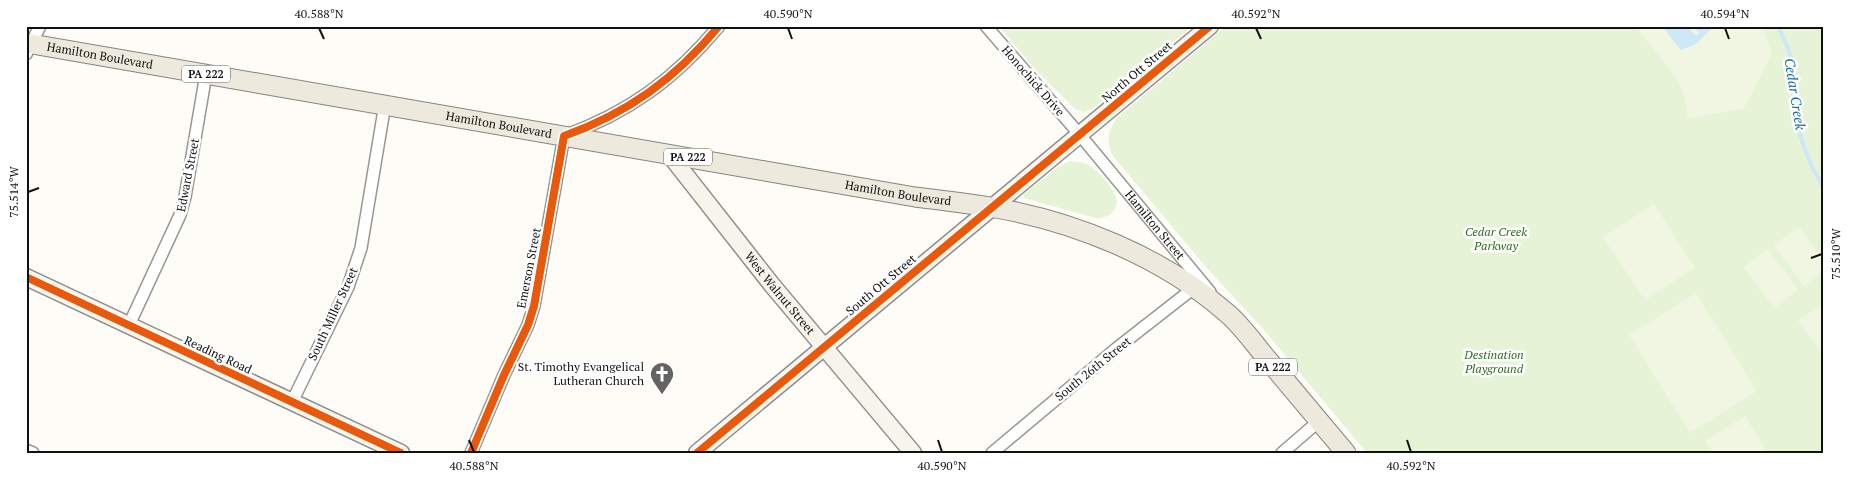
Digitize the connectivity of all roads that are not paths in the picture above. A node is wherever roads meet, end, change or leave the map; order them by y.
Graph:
1 (40, 26) edge
2 (719, 26) edge
3 (986, 26) edge
4 (1210, 26) edge
5 (28, 47) edge
6 (206, 74) junction
7 (385, 104) junction
8 (1080, 135) junction
9 (564, 136) junction
10 (669, 154) junction
11 (992, 207) junction
12 (26, 277) edge
13 (1195, 287) junction
14 (1230, 316) junction
15 (129, 325) junction
16 (824, 347) junction
17 (292, 402) junction
18 (1319, 421) junction
19 (26, 450) edge
20 (33, 453) edge
21 (401, 453) edge
22 (471, 453) edge
23 (697, 453) edge
24 (914, 453) edge
25 (992, 453) edge
26 (1282, 453) edge
27 (1346, 453) edge

1 - 5 street
2 - 9 street
3 - 8 street, Honochick Drive
4 - 8 street, North Ott Street
5 - 6 main road, Hamilton Boulevard / PA 222
6 - 7 main road, Hamilton Boulevard / PA 222
6 - 15 street, Edward Street
7 - 9 main road, Hamilton Boulevard / PA 222
7 - 17 street, South Miller Street
8 - 11 street, South Ott Street
8 - 14 street, Hamilton Street
9 - 10 main road, Hamilton Boulevard / PA 222
9 - 22 street, Emerson Street
10 - 11 main road, Hamilton Boulevard / PA 222
10 - 16 street, West Walnut Street
11 - 13 main road, Hamilton Boulevard / PA 222
11 - 16 street, South Ott Street
12 - 15 street, Reading Road
13 - 14 main road, Hamilton Street / PA 222
13 - 25 street, South 26th Street
14 - 18 main road, Hamilton Street / PA 222
15 - 17 street, Reading Road
16 - 23 street, South Ott Street
16 - 24 street, West Walnut Street
17 - 21 street, Reading Road
18 - 26 street
18 - 27 main road, Hamilton Street / PA 222
19 - 20 street

